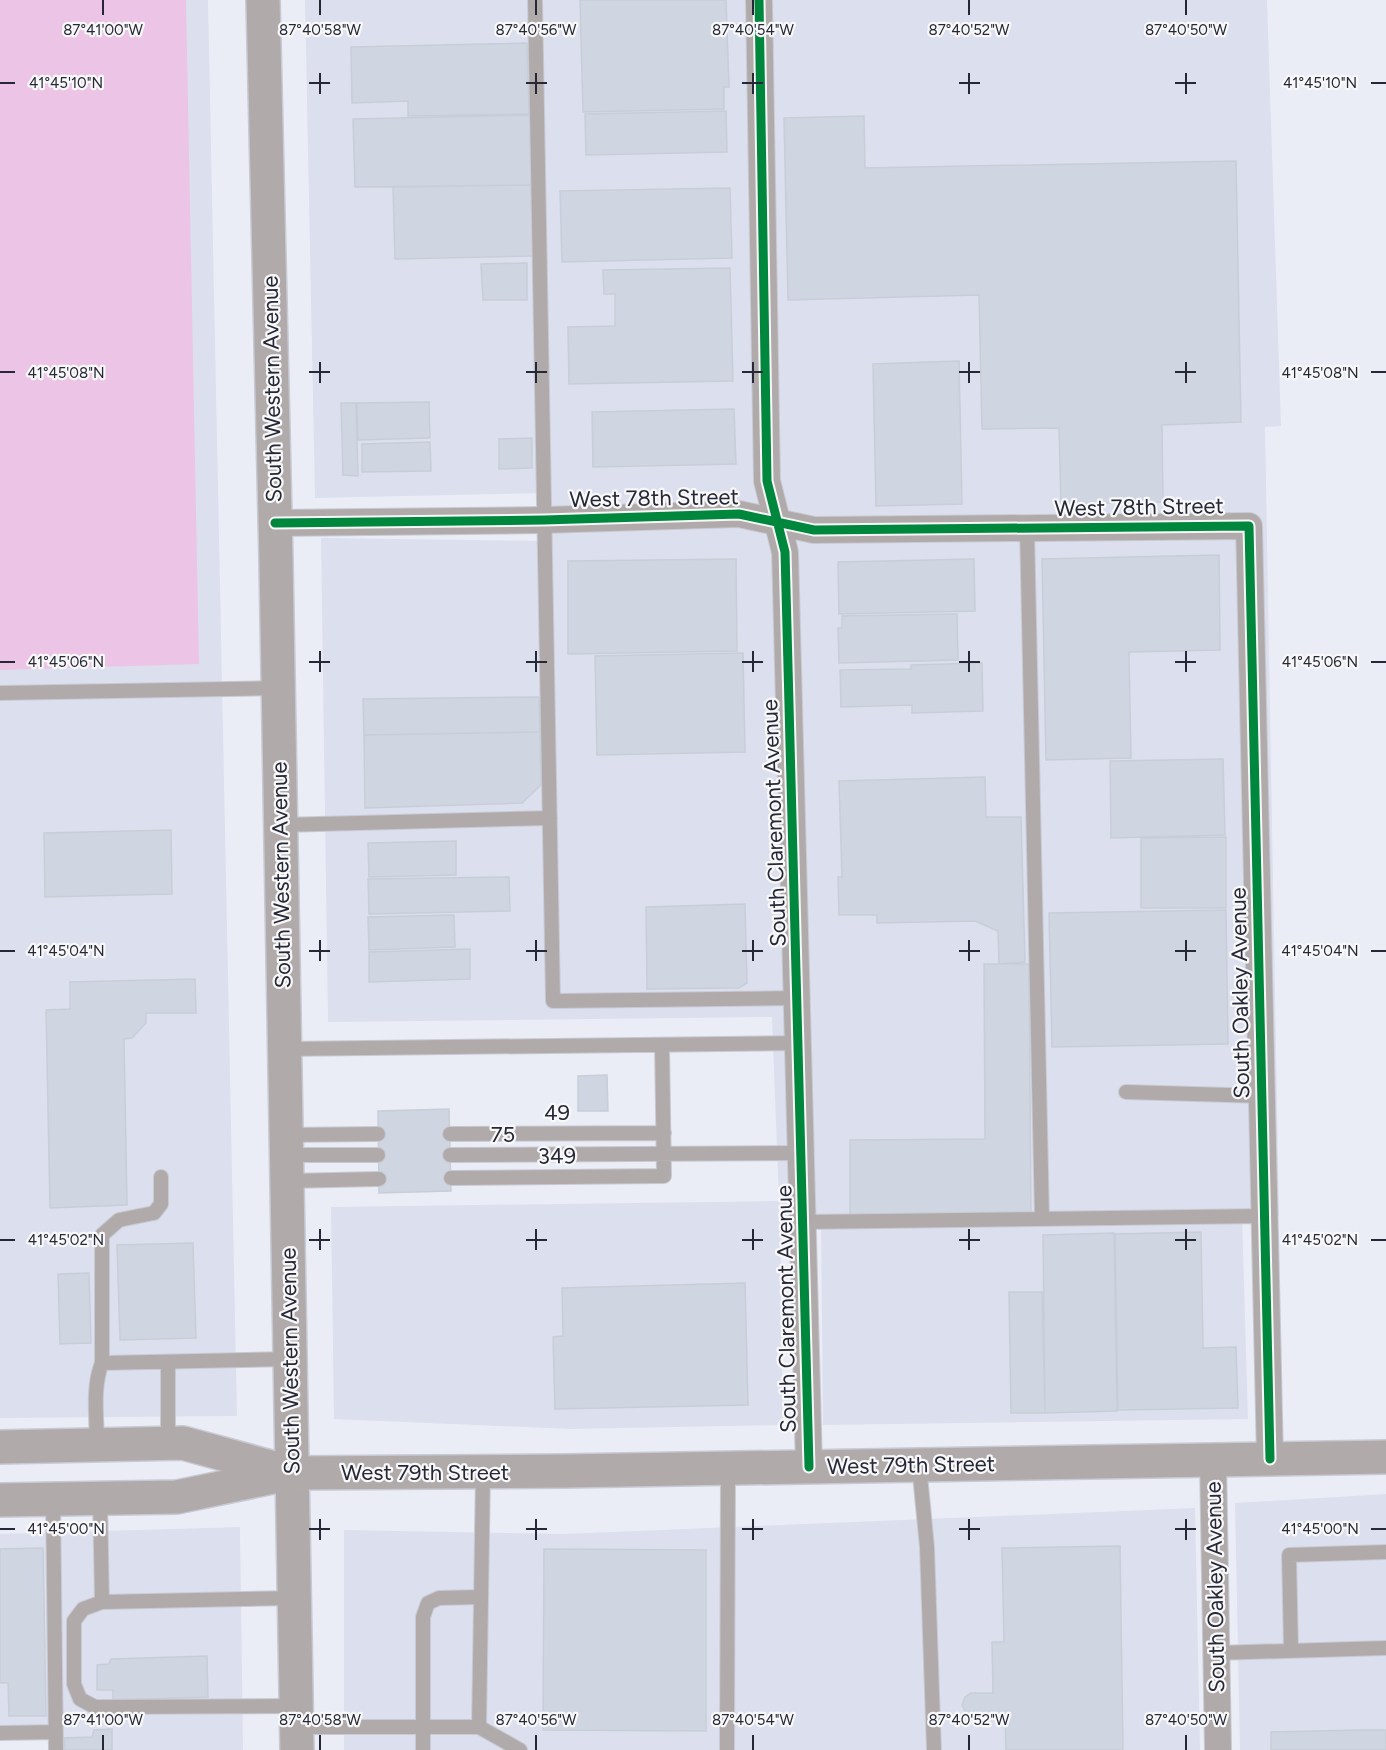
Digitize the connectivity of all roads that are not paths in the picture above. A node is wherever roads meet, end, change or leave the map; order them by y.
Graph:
1 (263, 0) edge
2 (535, 0) edge
3 (759, 0) edge
4 (544, 520) junction
5 (778, 522) junction
6 (275, 523) junction
7 (1249, 525) joint
8 (1027, 528) junction
9 (278, 688) junction
10 (0, 693) edge
11 (550, 818) junction
12 (281, 825) junction
13 (798, 998) junction
14 (800, 1043) junction
15 (662, 1045) junction
16 (285, 1049) junction
17 (1126, 1092) dead end
18 (1262, 1096) junction
19 (664, 1133) junction
20 (378, 1134) dead end
21 (450, 1134) dead end
22 (802, 1153) junction
23 (664, 1154) junction
24 (378, 1155) dead end
25 (450, 1155) dead end
26 (286, 1157) junction
27 (160, 1177) dead end
28 (451, 1178) dead end
29 (379, 1179) dead end
30 (1264, 1216) junction
31 (1042, 1218) junction
32 (804, 1222) junction
33 (290, 1359) junction
34 (168, 1362) junction
35 (102, 1363) junction
36 (168, 1443) junction
37 (97, 1445) junction
38 (0, 1447) edge
39 (1386, 1457) edge
40 (1270, 1459) junction
41 (1213, 1460) junction
42 (919, 1465) junction
43 (809, 1467) junction
44 (728, 1469) junction
45 (483, 1472) junction
46 (292, 1473) junction
47 (100, 1498) junction
48 (52, 1499) junction
49 (0, 1500) edge
50 (1386, 1552) edge
51 (481, 1597) junction
52 (295, 1598) junction
53 (102, 1602) junction
54 (1386, 1648) edge
55 (1291, 1650) junction
56 (1216, 1653) junction
57 (423, 1727) junction
58 (479, 1727) junction
59 (297, 1728) edge
60 (55, 1732) junction
61 (0, 1733) edge
62 (56, 1750) edge
63 (423, 1750) edge
64 (520, 1750) edge
65 (728, 1750) edge
66 (934, 1750) edge
67 (1218, 1750) edge

1 - 6 main road, South Western Avenue
2 - 4 lane
3 - 5 street, South Claremont Avenue
4 - 5 street, West 78th Street
4 - 6 street, West 78th Street
4 - 11 lane
5 - 8 street, West 78th Street
5 - 13 street, South Claremont Avenue
6 - 9 main road, South Western Avenue
7 - 8 street, West 78th Street
7 - 18 street, South Oakley Avenue
8 - 31 lane
9 - 10 lane
9 - 12 main road, South Western Avenue
11 - 12 lane
11 - 13 lane
12 - 16 main road, South Western Avenue
13 - 14 street, South Claremont Avenue
14 - 15 lane
14 - 22 street, South Claremont Avenue
15 - 16 lane
15 - 19 lane
16 - 26 main road, South Western Avenue
17 - 18 lane
18 - 30 street, South Oakley Avenue
19 - 21 lane, 49
19 - 23 lane
20 - 26 lane
22 - 23 lane, 75
22 - 32 street, South Claremont Avenue
23 - 25 lane, 75
23 - 28 lane, 349
24 - 26 lane
26 - 29 lane
26 - 33 main road, South Western Avenue
27 - 35 lane
30 - 31 lane
30 - 40 street, South Oakley Avenue
31 - 32 lane
32 - 43 street, South Claremont Avenue
33 - 34 lane
33 - 46 main road, South Western Avenue
34 - 35 lane
34 - 36 lane
35 - 37 lane
36 - 37 main road, West 79th Street
36 - 46 main road, West 79th Street
37 - 38 main road, West 79th Street
39 - 40 main road, West 79th Street
40 - 41 main road, West 79th Street
41 - 42 main road, West 79th Street
41 - 56 street, South Oakley Avenue
42 - 43 main road, West 79th Street
42 - 66 lane
43 - 44 main road, West 79th Street
44 - 45 main road, West 79th Street
44 - 65 lane
45 - 46 main road, West 79th Street
45 - 51 lane
46 - 47 main road, West 79th Street
46 - 52 main road, South Western Avenue
47 - 48 main road, West 79th Street
47 - 53 lane
48 - 49 main road, West 79th Street
48 - 60 lane
50 - 55 lane
51 - 57 lane
51 - 58 lane
52 - 53 lane
52 - 59 main road, South Western Avenue
53 - 59 lane
54 - 55 lane
55 - 56 lane
56 - 67 street, South Oakley Avenue
57 - 58 lane
57 - 59 lane
57 - 63 lane
58 - 64 lane
60 - 61 lane
60 - 62 lane

